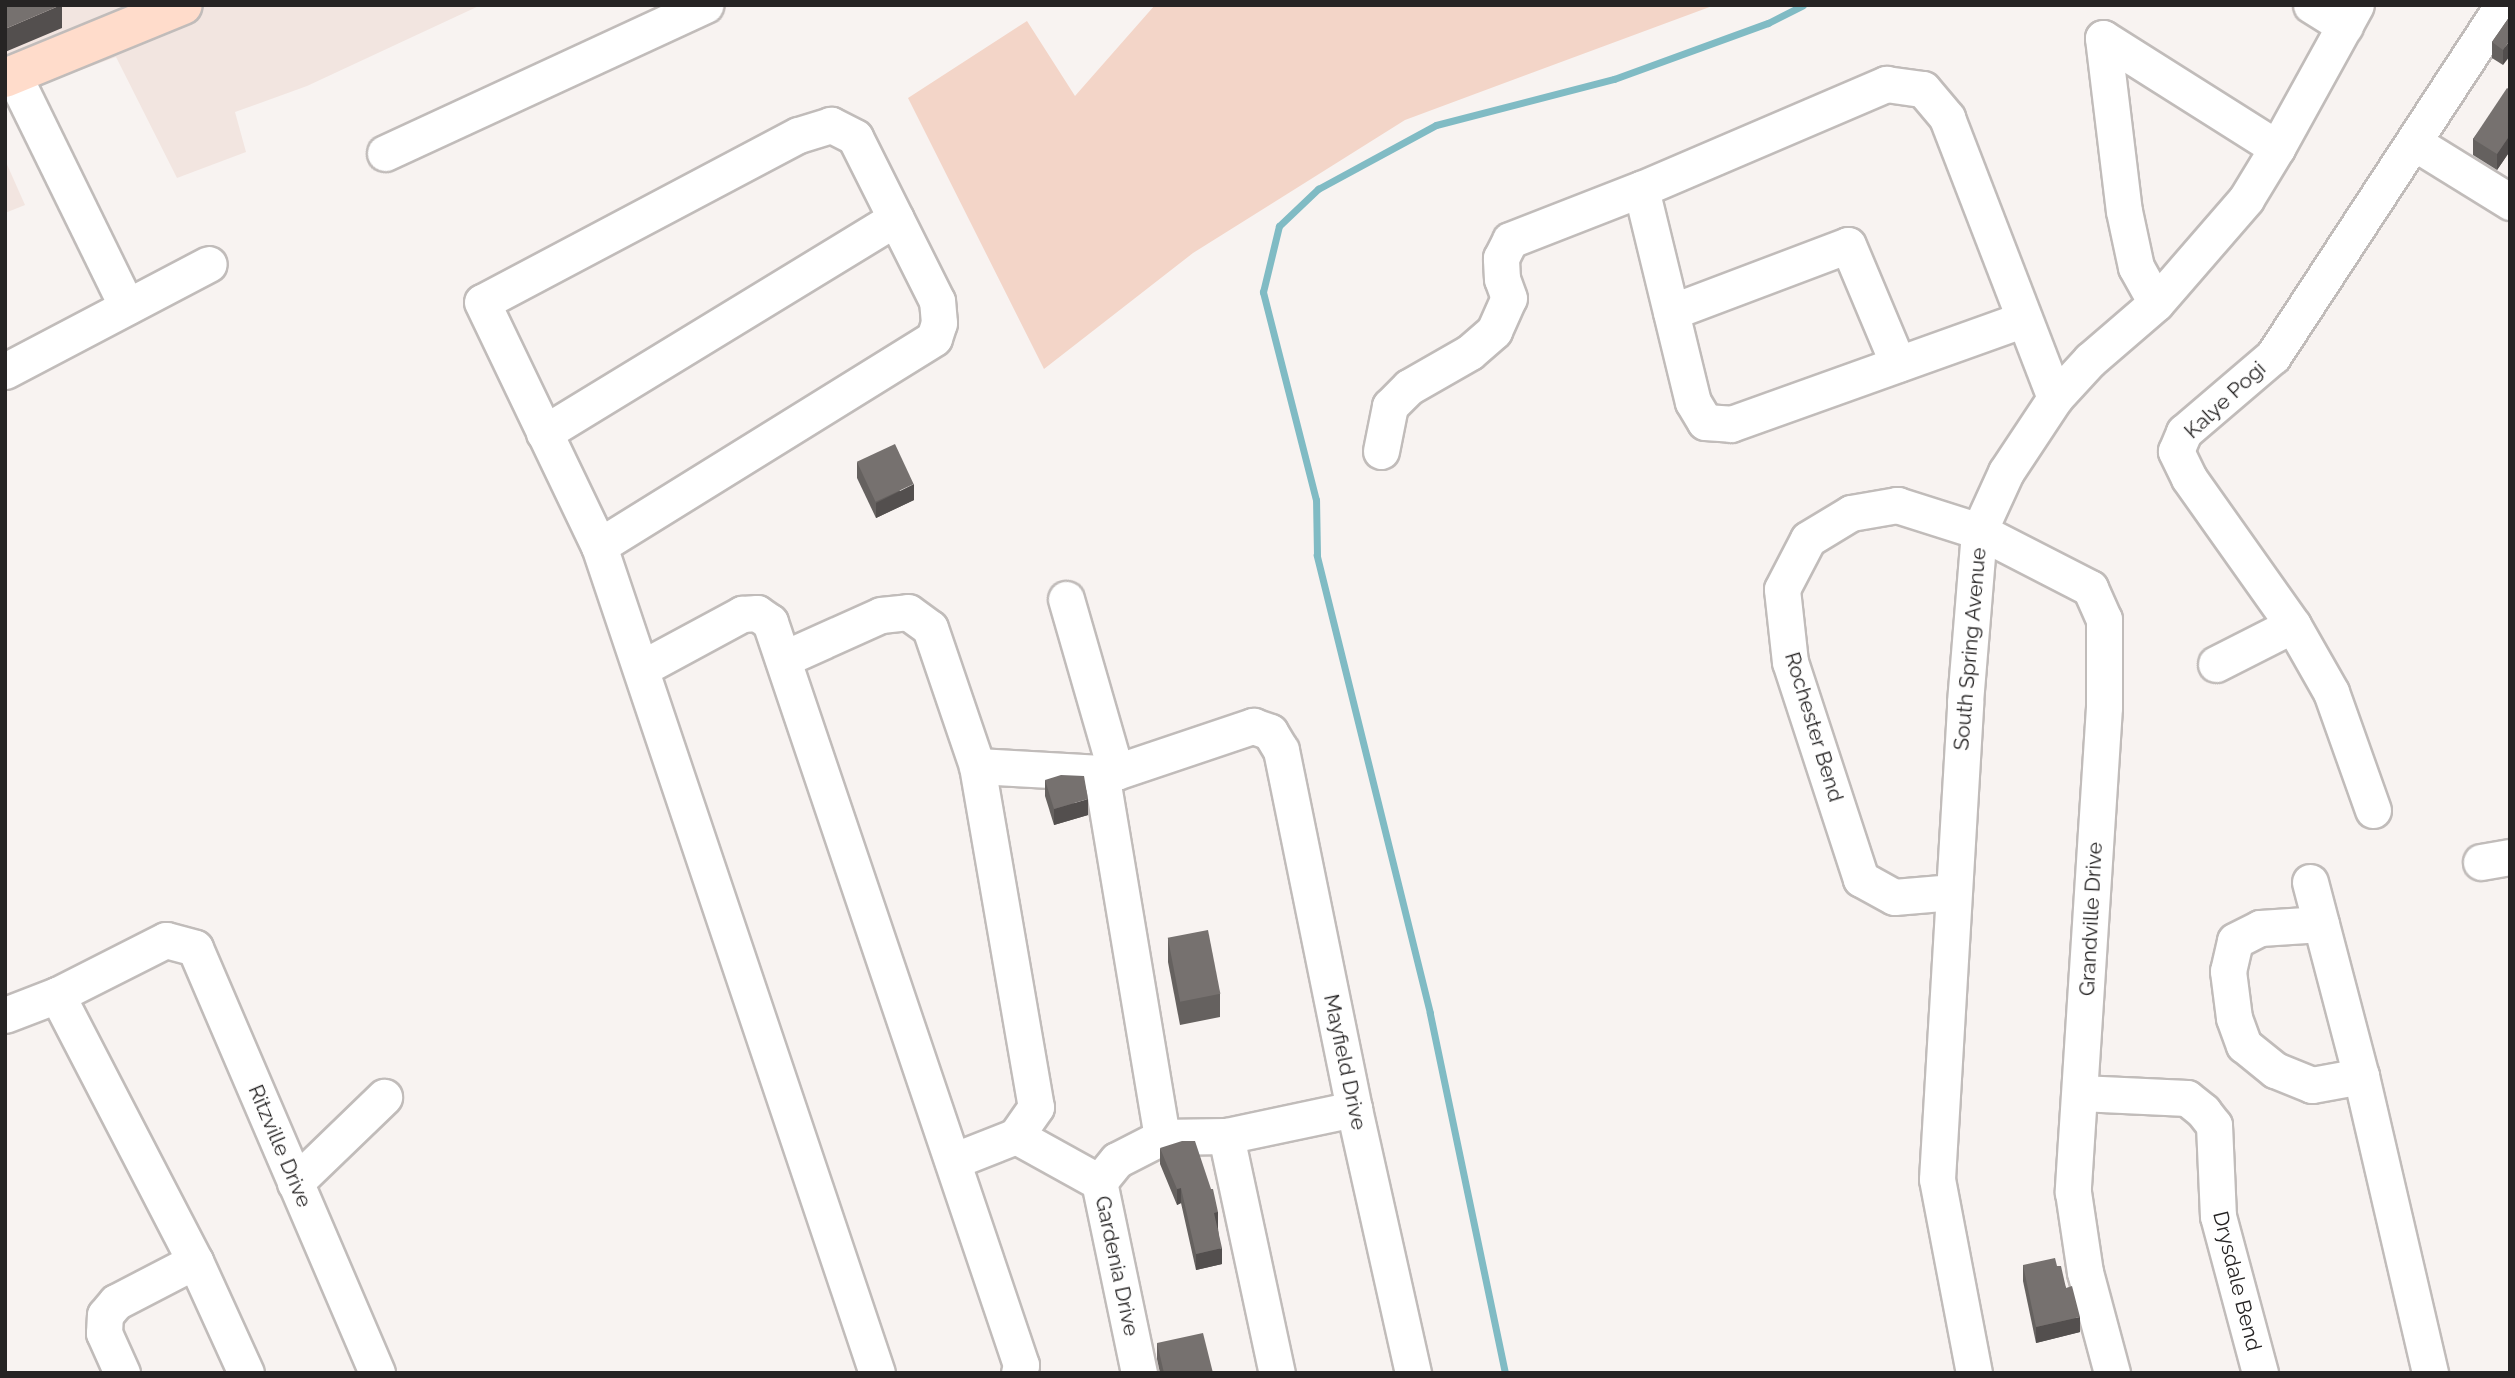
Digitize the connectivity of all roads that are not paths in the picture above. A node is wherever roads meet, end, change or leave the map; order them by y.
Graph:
1 (183, 5) edge
2 (706, 5) edge
3 (2311, 5) edge
4 (2503, 5) edge
5 (2350, 16) edge
6 (9, 76) edge
7 (2415, 143) junction
8 (2277, 148) junction
9 (385, 153) dead end
10 (1641, 189) junction
11 (2510, 202) edge
12 (896, 219) junction
13 (209, 264) dead end
14 (2156, 303) junction
15 (127, 307) junction
16 (1671, 312) junction
17 (2024, 318) junction
18 (1898, 364) junction
19 (5, 371) edge
20 (2055, 398) junction
21 (544, 433) junction
22 (1381, 451) dead end
23 (1979, 531) junction
24 (599, 546) junction
25 (1066, 599) dead end
26 (2292, 625) junction
27 (783, 659) junction
28 (2216, 664) dead end
29 (642, 668) junction
30 (977, 766) junction
31 (1109, 772) junction
32 (2373, 810) dead end
33 (2310, 882) dead end
34 (1953, 892) junction
35 (2321, 924) junction
36 (57, 995) junction
37 (5, 1015) edge
38 (2361, 1076) junction
39 (2080, 1093) junction
40 (384, 1097) dead end
41 (1354, 1110) junction
42 (1016, 1136) junction
43 (1226, 1136) junction
44 (1162, 1137) junction
45 (953, 1161) junction
46 (1099, 1182) junction
47 (295, 1183) junction
48 (195, 1261) junction
49 (122, 1373) edge
50 (246, 1373) edge
51 (377, 1373) edge
52 (877, 1373) edge
53 (1019, 1373) edge
54 (1139, 1373) edge
55 (1277, 1373) edge
56 (1413, 1373) edge
57 (1974, 1373) edge
58 (2112, 1373) edge
59 (2260, 1373) edge
60 (2430, 1373) edge

1 - 6 main road
2 - 9 street
3 - 5 street
4 - 7 street, Kalye Pogi
5 - 8 street, South Spring Avenue
6 - 15 street
7 - 11 street
7 - 26 street, Kalye Pogi
8 - 14 street, South Spring Avenue
8 - 14 street
10 - 16 street
10 - 17 street
10 - 22 street
12 - 21 street
12 - 21 street
12 - 24 street
13 - 15 street
14 - 20 street, South Spring Avenue
15 - 19 street
16 - 18 street
16 - 18 street
17 - 18 street
17 - 20 street
20 - 23 street, South Spring Avenue
21 - 24 street
23 - 34 street, South Spring Avenue
23 - 34 street, Rochester Bend
23 - 39 street, Grandville Drive
24 - 29 street
25 - 31 street
26 - 28 street
26 - 32 street, Kalye Pogi
27 - 29 street
27 - 30 street
27 - 45 street
29 - 52 street
30 - 31 street
30 - 42 street
31 - 41 street, Mayfield Drive
31 - 44 street
33 - 35 street
34 - 57 street, South Spring Avenue
35 - 38 street
35 - 38 street
36 - 37 street
36 - 47 street, Ritzville Drive
36 - 48 street
38 - 60 street
39 - 58 street, Grandville Drive
39 - 59 street, Drysdale Bend
40 - 47 street
41 - 43 street, Gardenia Drive
41 - 56 street, Mayfield Drive
42 - 45 street
42 - 46 street
43 - 44 street, Gardenia Drive
43 - 55 street
44 - 46 street, Gardenia Drive
45 - 53 street
46 - 54 street, Gardenia Drive
47 - 51 street, Ritzville Drive
48 - 49 street
48 - 50 street

